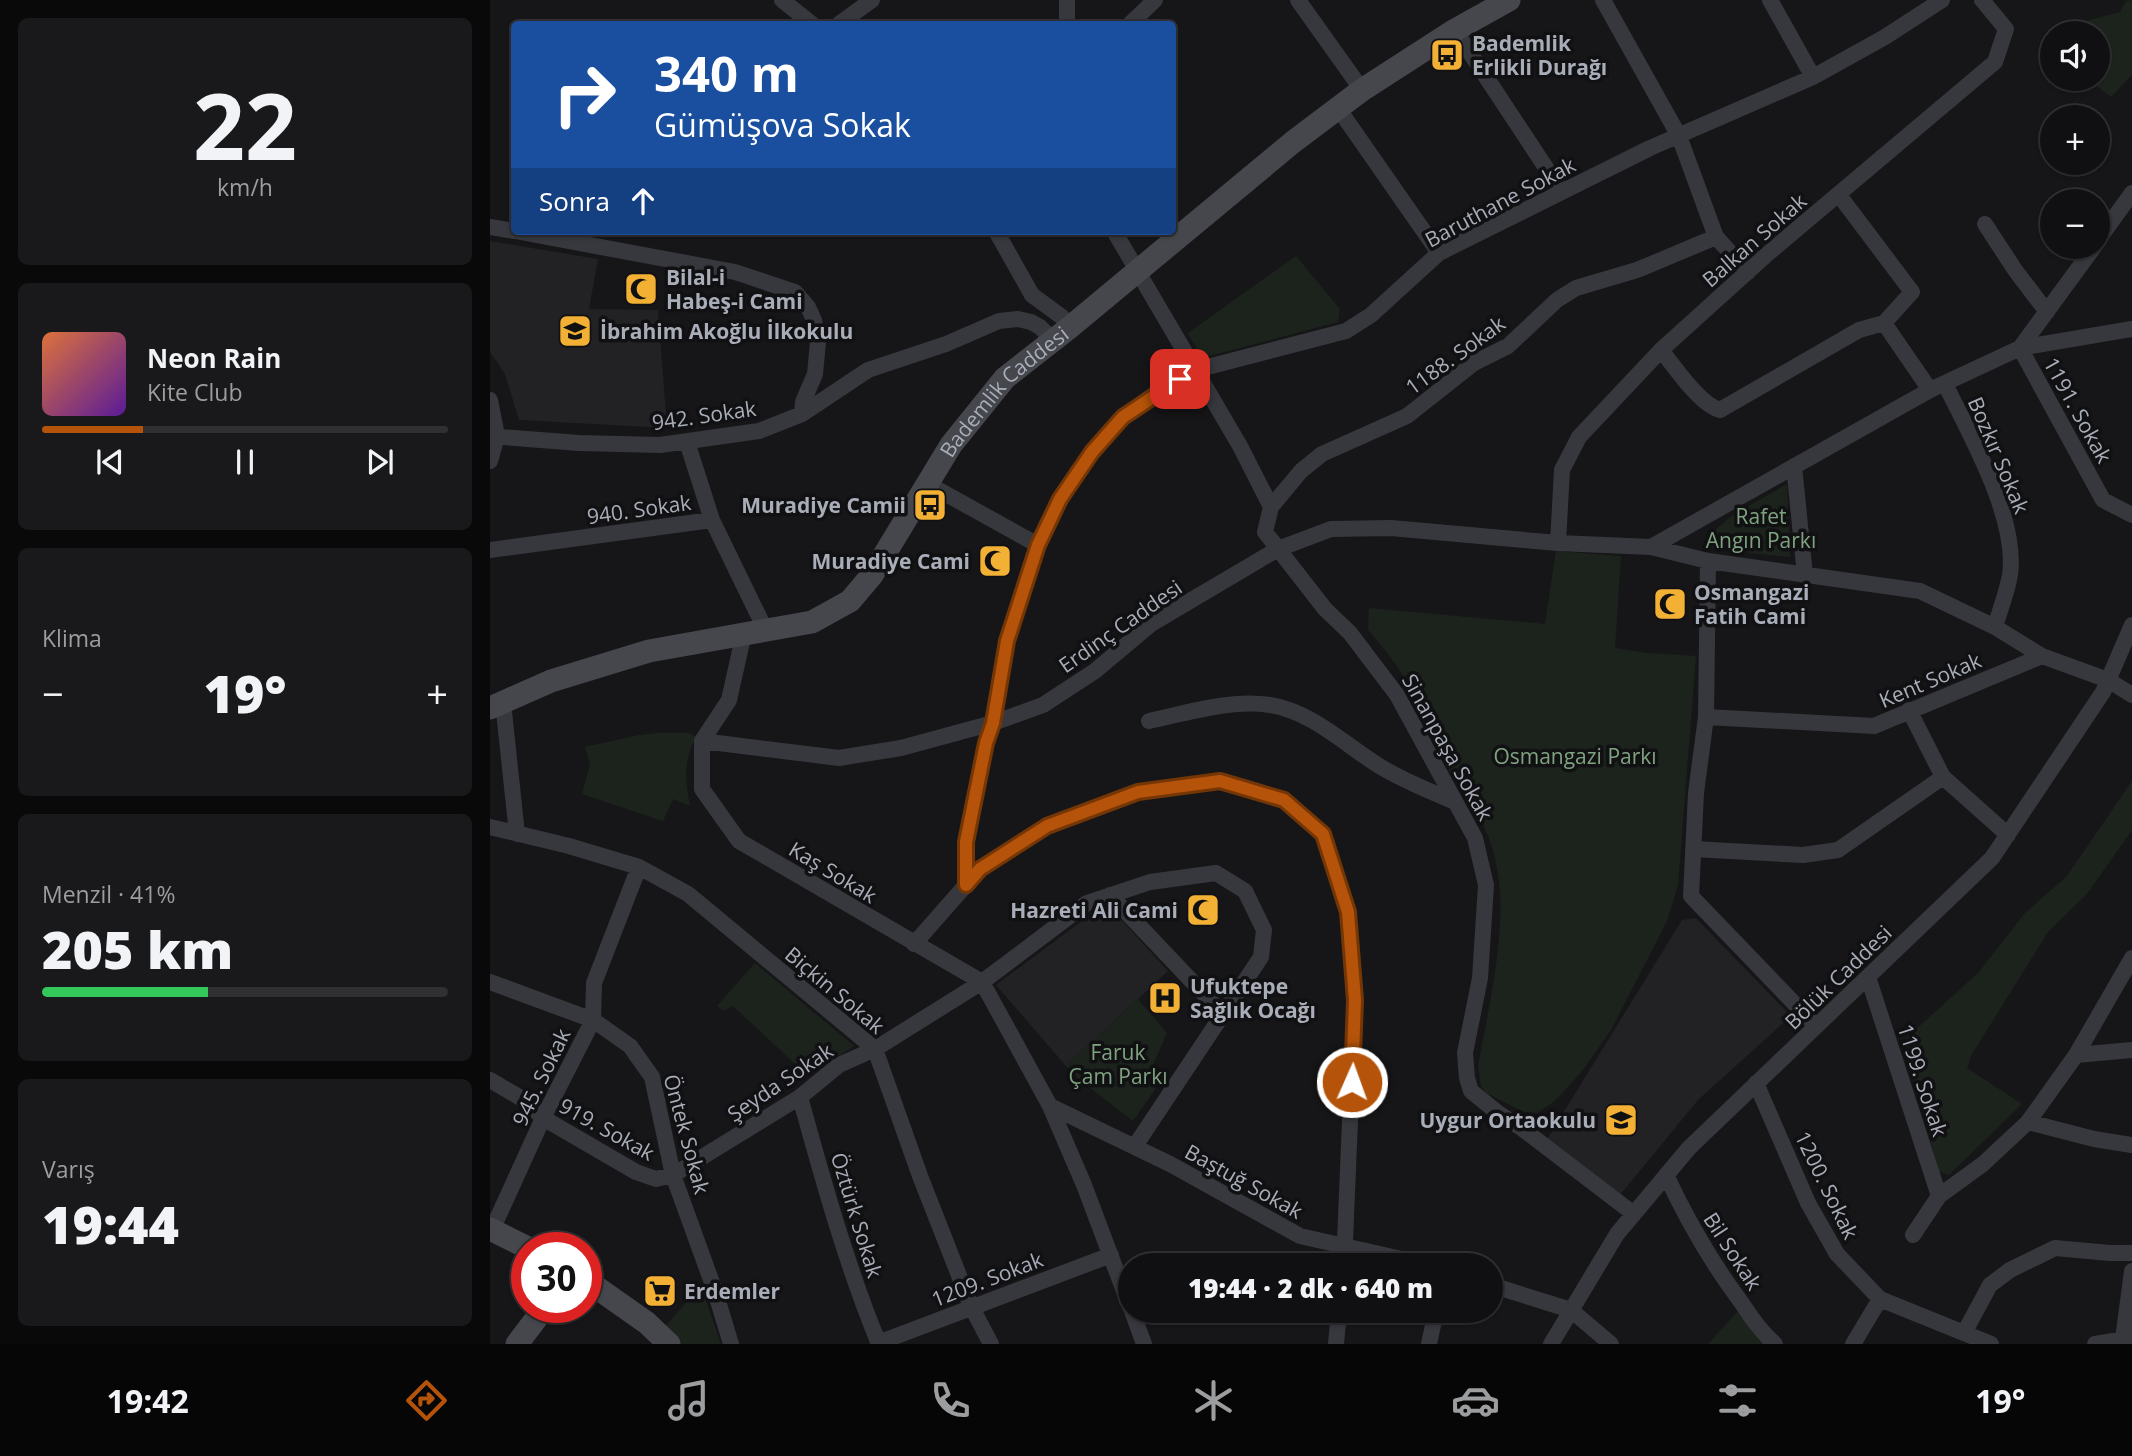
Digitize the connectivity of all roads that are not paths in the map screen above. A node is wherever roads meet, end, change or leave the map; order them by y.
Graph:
1 (782, 0) edge
2 (872, 0) edge
3 (1067, 0) edge
4 (1155, 0) edge
5 (1298, 0) edge
6 (1509, 0) edge
7 (1603, 0) edge
8 (1770, 0) edge
9 (1942, 0) edge
10 (1982, 0) edge
11 (809, 21) edge
12 (843, 21) edge
13 (1067, 21) edge
14 (1133, 21) edge
15 (1455, 30) junction
16 (1813, 77) junction
17 (1362, 90) junction
18 (1338, 108) junction
19 (1679, 136) junction
20 (1562, 192) junction
21 (2132, 193) edge
22 (1839, 195) junction
23 (2110, 223) edge
24 (1985, 224) dead end
25 (490, 227) edge
26 (511, 230) edge
27 (536, 235) edge
28 (998, 235) edge
29 (1116, 235) edge
30 (1717, 237) junction
31 (1439, 253) junction
32 (2085, 259) edge
33 (1136, 271) junction
34 (1748, 272) junction
35 (2047, 312) junction
36 (1884, 323) junction
37 (2132, 329) edge
38 (1061, 334) junction
39 (2020, 348) junction
40 (1661, 350) junction
41 (1196, 370) junction
42 (1938, 387) junction
43 (490, 400) edge
44 (802, 414) junction
45 (494, 436) edge
46 (687, 442) junction
47 (490, 461) edge
48 (1794, 466) junction
49 (928, 484) junction
50 (1271, 507) junction
51 (2132, 515) edge
52 (712, 520) junction
53 (1558, 543) junction
54 (1038, 545) junction
55 (1651, 547) junction
56 (1278, 549) junction
57 (490, 550) edge
58 (1708, 561) junction
59 (1805, 575) junction
60 (2132, 625) edge
61 (1995, 627) junction
62 (755, 631) junction
63 (2042, 656) junction
64 (2108, 680) junction
65 (2132, 695) edge
66 (497, 705) edge
67 (1909, 710) junction
68 (1706, 717) junction
69 (1149, 721) dead end
70 (993, 723) junction
71 (702, 741) junction
72 (1943, 777) junction
73 (1454, 801) junction
74 (490, 827) edge
75 (517, 834) junction
76 (2008, 835) junction
77 (1693, 849) junction
78 (639, 867) junction
79 (966, 885) junction
80 (1110, 895) junction
81 (914, 944) junction
82 (2132, 958) edge
83 (1868, 977) junction
84 (490, 982) edge
85 (982, 982) junction
86 (1223, 1013) junction
87 (593, 1020) junction
88 (1816, 1026) junction
89 (876, 1049) junction
90 (2132, 1050) edge
91 (2076, 1055) junction
92 (490, 1080) edge
93 (1756, 1083) junction
94 (800, 1097) junction
95 (1050, 1106) junction
96 (543, 1118) junction
97 (2028, 1122) junction
98 (2132, 1145) edge
99 (1135, 1146) junction
100 (673, 1175) junction
101 (1666, 1175) junction
102 (1939, 1196) junction
103 (1634, 1214) junction
104 (491, 1230) edge
105 (1913, 1235) dead end
106 (511, 1240) edge
107 (1346, 1246) junction
108 (1345, 1253) edge
109 (1376, 1253) edge
110 (2132, 1253) edge
111 (1111, 1255) junction
112 (2132, 1271) edge
113 (1118, 1274) edge
114 (1503, 1289) edge
115 (602, 1291) edge
116 (1880, 1299) junction
117 (971, 1306) junction
118 (1571, 1310) junction
119 (533, 1323) edge
120 (1136, 1323) edge
121 (1338, 1323) edge
122 (1433, 1323) edge
123 (1964, 1333) junction
124 (2128, 1338) edge
125 (517, 1344) edge
126 (669, 1344) edge
127 (731, 1344) edge
128 (878, 1344) edge
129 (991, 1344) edge
130 (1144, 1344) edge
131 (1336, 1344) edge
132 (1429, 1344) edge
133 (1551, 1344) edge
134 (1611, 1344) edge
135 (1775, 1344) edge
136 (1853, 1344) edge
137 (1991, 1344) edge
138 (2095, 1344) edge

1 - 11 street
2 - 12 street
3 - 13 street
4 - 14 street
5 - 17 street
6 - 15 street, Bademlik Caddesi
7 - 19 street
8 - 16 street
9 - 16 street, Baruthane Sokak
10 - 22 street, Balkan Sokak
15 - 17 street, Bademlik Caddesi
15 - 20 street
16 - 19 street, Baruthane Sokak
17 - 18 street, Bademlik Caddesi
18 - 31 street
18 - 33 street, Bademlik Caddesi
19 - 20 street, Baruthane Sokak
19 - 30 street
20 - 31 street, Baruthane Sokak
21 - 23 street
22 - 34 street, Balkan Sokak
22 - 36 street
24 - 35 street
25 - 26 street
27 - 44 street
28 - 38 street
29 - 33 street
30 - 34 street
30 - 50 street, 1188. Sokak
31 - 41 street, Baruthane Sokak
32 - 35 street
33 - 38 street, Bademlik Caddesi
33 - 41 street
34 - 40 street, Balkan Sokak
35 - 39 street
36 - 40 street
36 - 42 street, Bozkır Sokak
37 - 39 street
38 - 44 street, 942. Sokak
38 - 49 street, Bademlik Caddesi
39 - 42 street
39 - 51 street, 1191. Sokak
40 - 53 street, Balkan Sokak
41 - 50 street
41 - 54 street, Baruthane Sokak
42 - 48 street
42 - 61 street, Bozkır Sokak
43 - 45 street
44 - 46 street, 942. Sokak
45 - 46 street, 942. Sokak
45 - 47 street
46 - 52 street, 940. Sokak
48 - 55 street
48 - 59 street
49 - 54 street
49 - 62 street, Bademlik Caddesi
50 - 56 street
52 - 57 street, 940. Sokak
52 - 62 street
53 - 55 street, Erdinç Caddesi
53 - 56 street, Erdinç Caddesi
54 - 70 street, Baruthane Sokak
55 - 58 street, Erdinç Caddesi
56 - 70 street, Erdinç Caddesi
56 - 73 street, Sinanpaşa Sokak
58 - 59 street, Erdinç Caddesi
58 - 68 street
59 - 61 street, Erdinç Caddesi
60 - 64 street, Bölük Caddesi
61 - 63 street, Erdinç Caddesi
62 - 66 street, Bademlik Caddesi
62 - 71 street
63 - 64 street, Erdinç Caddesi
63 - 67 street, Kent Sokak
64 - 65 street, Erdinç Caddesi
64 - 76 street, Bölük Caddesi
66 - 75 street
67 - 68 street, Kent Sokak
67 - 72 street
68 - 77 street
69 - 73 street
70 - 71 street, Erdinç Caddesi
70 - 79 street, Baruthane Sokak
71 - 81 street, Kaş Sokak
72 - 76 street
72 - 77 street
73 - 103 street, Sinanpaşa Sokak
74 - 75 street, Biçkin Sokak
75 - 78 street, Biçkin Sokak
76 - 83 street, Bölük Caddesi
77 - 88 street
78 - 87 street
78 - 89 street, Biçkin Sokak
79 - 81 street
79 - 107 street
80 - 85 street, Şeyda Sokak
80 - 86 street
80 - 86 street, Şeyda Sokak
81 - 85 street, Kaş Sokak
82 - 91 street
83 - 88 street, Bölük Caddesi
83 - 102 street, 1199. Sokak
84 - 87 street, Öntek Sokak
85 - 89 street, Şeyda Sokak
85 - 95 street
86 - 99 street, Şeyda Sokak
87 - 96 street, 945. Sokak
87 - 100 street, Öntek Sokak
88 - 93 street, Bölük Caddesi
89 - 94 street, Şeyda Sokak
89 - 117 street, Biçkin Sokak
90 - 91 street
91 - 97 street
92 - 96 street, 919. Sokak
93 - 101 street, Bölük Caddesi
93 - 116 street, 1200. Sokak
94 - 100 street, Şeyda Sokak
94 - 128 street, Öztürk Sokak
95 - 99 street, Baştuğ Sokak
95 - 111 street
96 - 100 street, 919. Sokak
96 - 104 street, 945. Sokak
97 - 98 street
97 - 102 street
99 - 107 street, Baştuğ Sokak
100 - 127 street, Öntek Sokak
101 - 103 street, Bölük Caddesi
101 - 135 street, Bil Sokak
102 - 105 street
103 - 118 street, Bölük Caddesi
104 - 106 street
107 - 108 street
107 - 109 street, Baştuğ Sokak
110 - 123 street
111 - 113 street
111 - 117 street, 1209. Sokak
112 - 124 street
114 - 118 street
115 - 126 street
116 - 123 street, 1200. Sokak
116 - 136 street
117 - 128 street, 1209. Sokak
117 - 129 street, Biçkin Sokak
118 - 133 street, Bölük Caddesi
118 - 134 street
119 - 125 street
120 - 130 street
121 - 131 street
122 - 132 street
123 - 137 street, 1200. Sokak
124 - 138 street

